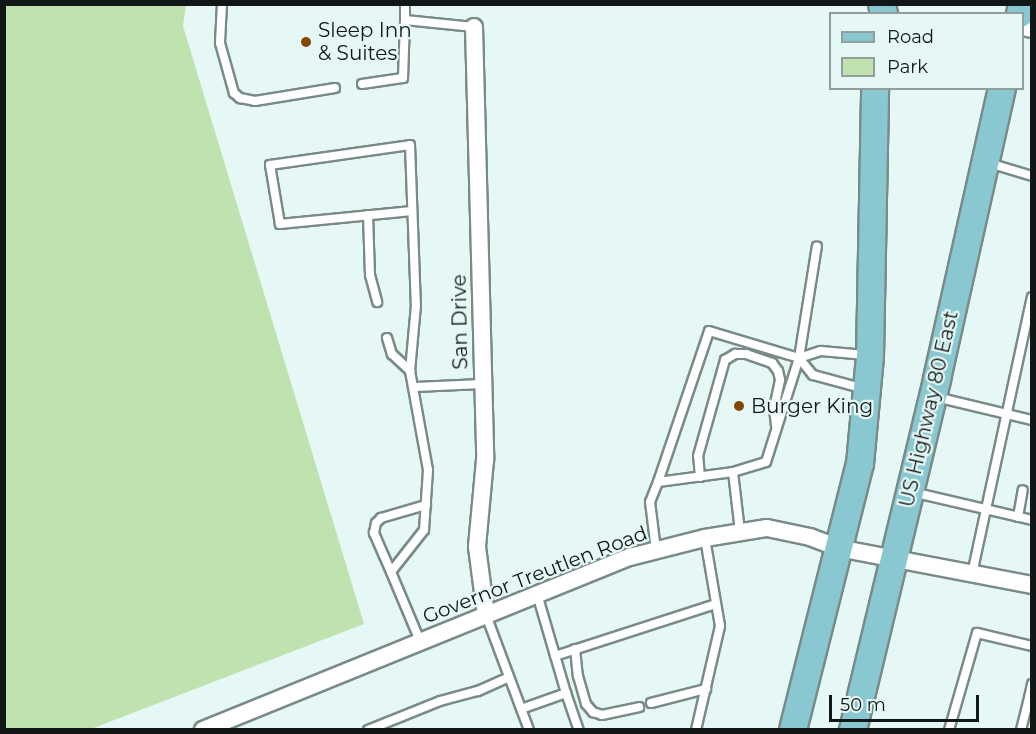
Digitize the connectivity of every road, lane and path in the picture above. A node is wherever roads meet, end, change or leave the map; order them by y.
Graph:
1 (222, 4) edge
2 (405, 4) edge
3 (405, 20) junction
4 (474, 27) joint
5 (362, 84) dead end
6 (335, 88) dead end
7 (874, 90) edge
8 (1002, 90) edge
9 (986, 162) junction
10 (1032, 176) edge
11 (412, 211) junction
12 (368, 215) junction
13 (818, 246) dead end
14 (1032, 297) edge
15 (377, 302) dead end
16 (387, 338) dead end
17 (870, 356) junction
18 (799, 358) junction
19 (410, 371) junction
20 (483, 384) junction
21 (414, 387) junction
22 (867, 390) junction
23 (933, 397) junction
24 (1006, 415) junction
25 (1032, 420) edge
26 (777, 430) junction
27 (733, 472) junction
28 (700, 477) junction
29 (658, 482) junction
30 (1023, 490) dead end
31 (909, 492) junction
32 (426, 504) junction
33 (986, 510) junction
34 (1018, 517) junction
35 (1032, 520) edge
36 (740, 532) junction
37 (705, 538) junction
38 (838, 548) junction
39 (656, 550) junction
40 (893, 557) junction
41 (391, 572) junction
42 (972, 574) junction
43 (1032, 585) edge
44 (537, 594) junction
45 (716, 604) junction
46 (486, 615) junction
47 (420, 641) junction
48 (1032, 646) edge
49 (575, 649) junction
50 (555, 656) junction
51 (509, 677) junction
52 (1032, 684) edge
53 (706, 689) junction
54 (566, 693) junction
55 (1030, 698) edge
56 (651, 703) dead end
57 (639, 707) dead end
58 (521, 710) junction
59 (202, 729) edge
60 (368, 729) edge
61 (529, 729) edge
62 (579, 729) edge
63 (696, 729) edge
64 (793, 729) edge
65 (853, 729) edge
66 (950, 729) edge
67 (1021, 729) edge

1 - 6 lane
2 - 3 lane
3 - 4 lane
3 - 5 lane
4 - 20 street, San Drive
7 - 17 main road
8 - 9 main road, US Highway 80 East
9 - 10 lane
9 - 23 main road, US Highway 80 East
11 - 12 lane
11 - 12 lane
11 - 19 lane
12 - 15 lane
13 - 18 lane
14 - 24 lane
16 - 19 lane
17 - 18 lane
17 - 22 main road
18 - 22 lane
18 - 26 lane
18 - 29 lane
19 - 21 lane
20 - 21 lane
20 - 46 street, San Drive
21 - 32 lane
22 - 38 main road
23 - 24 lane
23 - 31 main road, US Highway 80 East
24 - 25 lane
24 - 33 lane
26 - 27 lane
26 - 28 lane
27 - 28 lane
27 - 36 lane
28 - 29 lane
29 - 39 lane
30 - 34 lane
31 - 33 lane
31 - 40 main road, US Highway 80 East
32 - 41 lane
32 - 41 lane
33 - 34 lane
33 - 42 lane
34 - 35 lane
36 - 37 street, Governor Treutlen Road
36 - 38 street, Governor Treutlen Road
37 - 39 street, Governor Treutlen Road
37 - 45 lane
38 - 40 street, Governor Treutlen Road
38 - 64 main road
39 - 44 street, Governor Treutlen Road
40 - 42 street, Governor Treutlen Road
40 - 65 main road, US Highway 80 East
41 - 47 lane
42 - 43 street, Governor Treutlen Road
44 - 46 street, Governor Treutlen Road
44 - 50 lane
45 - 49 lane
45 - 53 lane
46 - 47 street, Governor Treutlen Road
46 - 51 lane
47 - 59 street, Governor Treutlen Road
48 - 66 lane
49 - 50 lane
49 - 57 lane
50 - 54 lane
51 - 58 lane
51 - 60 lane
52 - 55 lane
53 - 56 lane
53 - 63 lane
54 - 58 lane
54 - 62 lane
55 - 67 lane
58 - 61 lane

